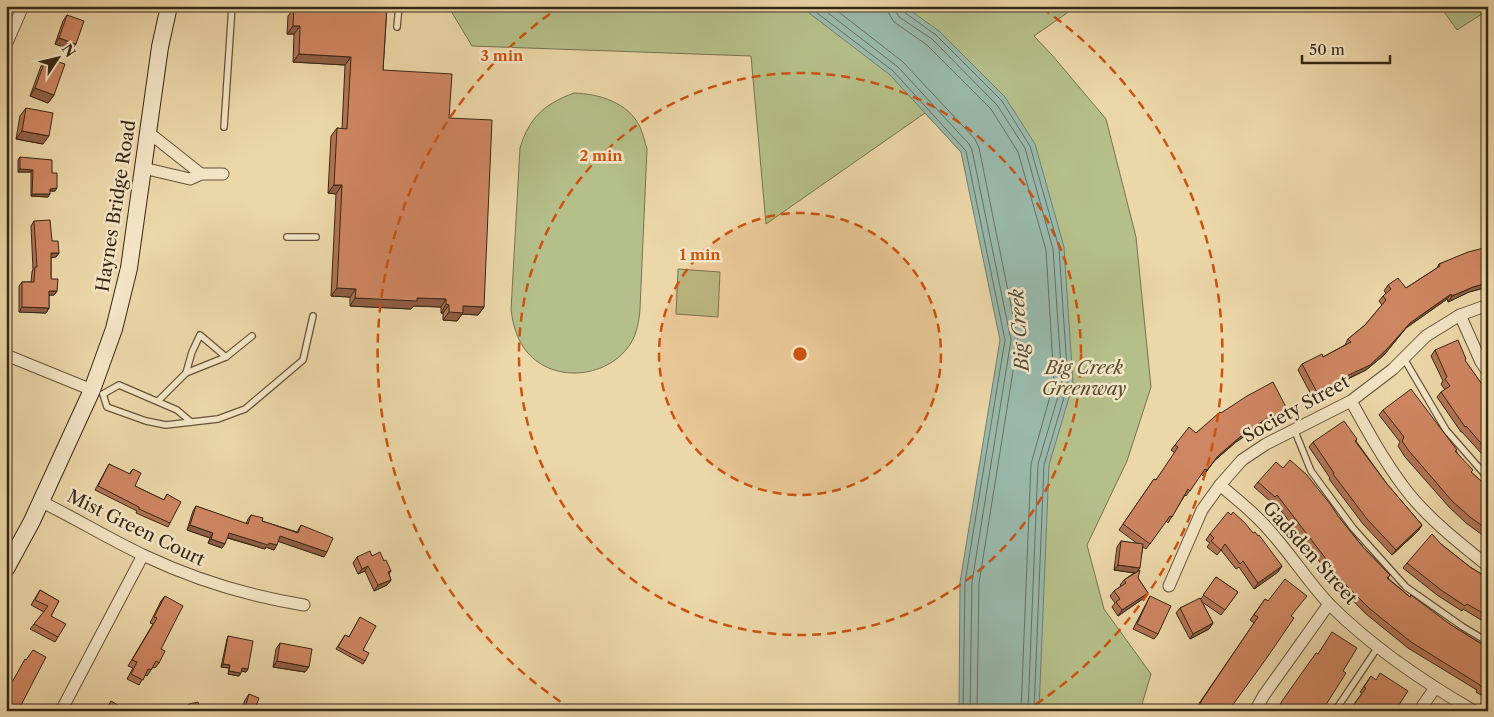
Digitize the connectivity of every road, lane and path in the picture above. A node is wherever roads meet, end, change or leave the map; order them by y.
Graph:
1 (23, 6) edge
2 (168, 6) edge
3 (232, 6) edge
4 (399, 6) edge
5 (397, 27) dead end
6 (6, 45) edge
7 (224, 127) dead end
8 (148, 132) junction
9 (143, 168) junction
10 (201, 174) junction
11 (223, 174) dead end
12 (316, 236) dead end
13 (287, 237) dead end
14 (1488, 305) edge
15 (1460, 315) junction
16 (313, 316) dead end
17 (252, 336) dead end
18 (6, 356) edge
19 (226, 357) junction
20 (1403, 357) junction
21 (1488, 372) edge
22 (186, 373) junction
23 (98, 392) junction
24 (1351, 400) junction
25 (158, 401) junction
26 (191, 422) junction
27 (1294, 429) junction
28 (1488, 478) edge
29 (1220, 485) junction
30 (40, 501) junction
31 (143, 555) junction
32 (1488, 566) edge
33 (6, 569) edge
34 (1169, 586) dead end
35 (1329, 604) junction
36 (304, 605) dead end
37 (1488, 642) edge
38 (1378, 647) junction
39 (1435, 688) junction
40 (61, 711) edge
41 (1255, 711) edge
42 (1335, 711) edge
43 (1419, 711) edge
44 (1474, 711) edge

1 - 6 street
2 - 8 main road, Haynes Bridge Road
3 - 7 lane
4 - 5 lane
8 - 9 main road, Haynes Bridge Road
8 - 10 street
9 - 10 street
9 - 23 main road, Haynes Bridge Road
10 - 11 street
12 - 13 lane
14 - 15 street, Society Street
15 - 20 street, Society Street
15 - 21 street
16 - 26 lane
17 - 19 lane
18 - 23 street
19 - 22 lane
19 - 22 lane
20 - 24 street, Society Street
20 - 28 lane
22 - 25 lane
23 - 25 lane
23 - 26 lane
23 - 30 main road, Haynes Bridge Road
24 - 27 street, Society Street
24 - 32 street
25 - 26 lane
27 - 29 street, Society Street
27 - 37 lane
29 - 34 street, Society Street
29 - 35 street, Gadsden Street
30 - 31 street, Mist Green Court
30 - 33 main road, Haynes Bridge Road
31 - 36 street, Mist Green Court
31 - 40 street
35 - 38 street, Gadsden Street
35 - 41 street
38 - 39 street, Gadsden Street
38 - 42 lane
39 - 43 street
39 - 44 street, Gadsden Street

